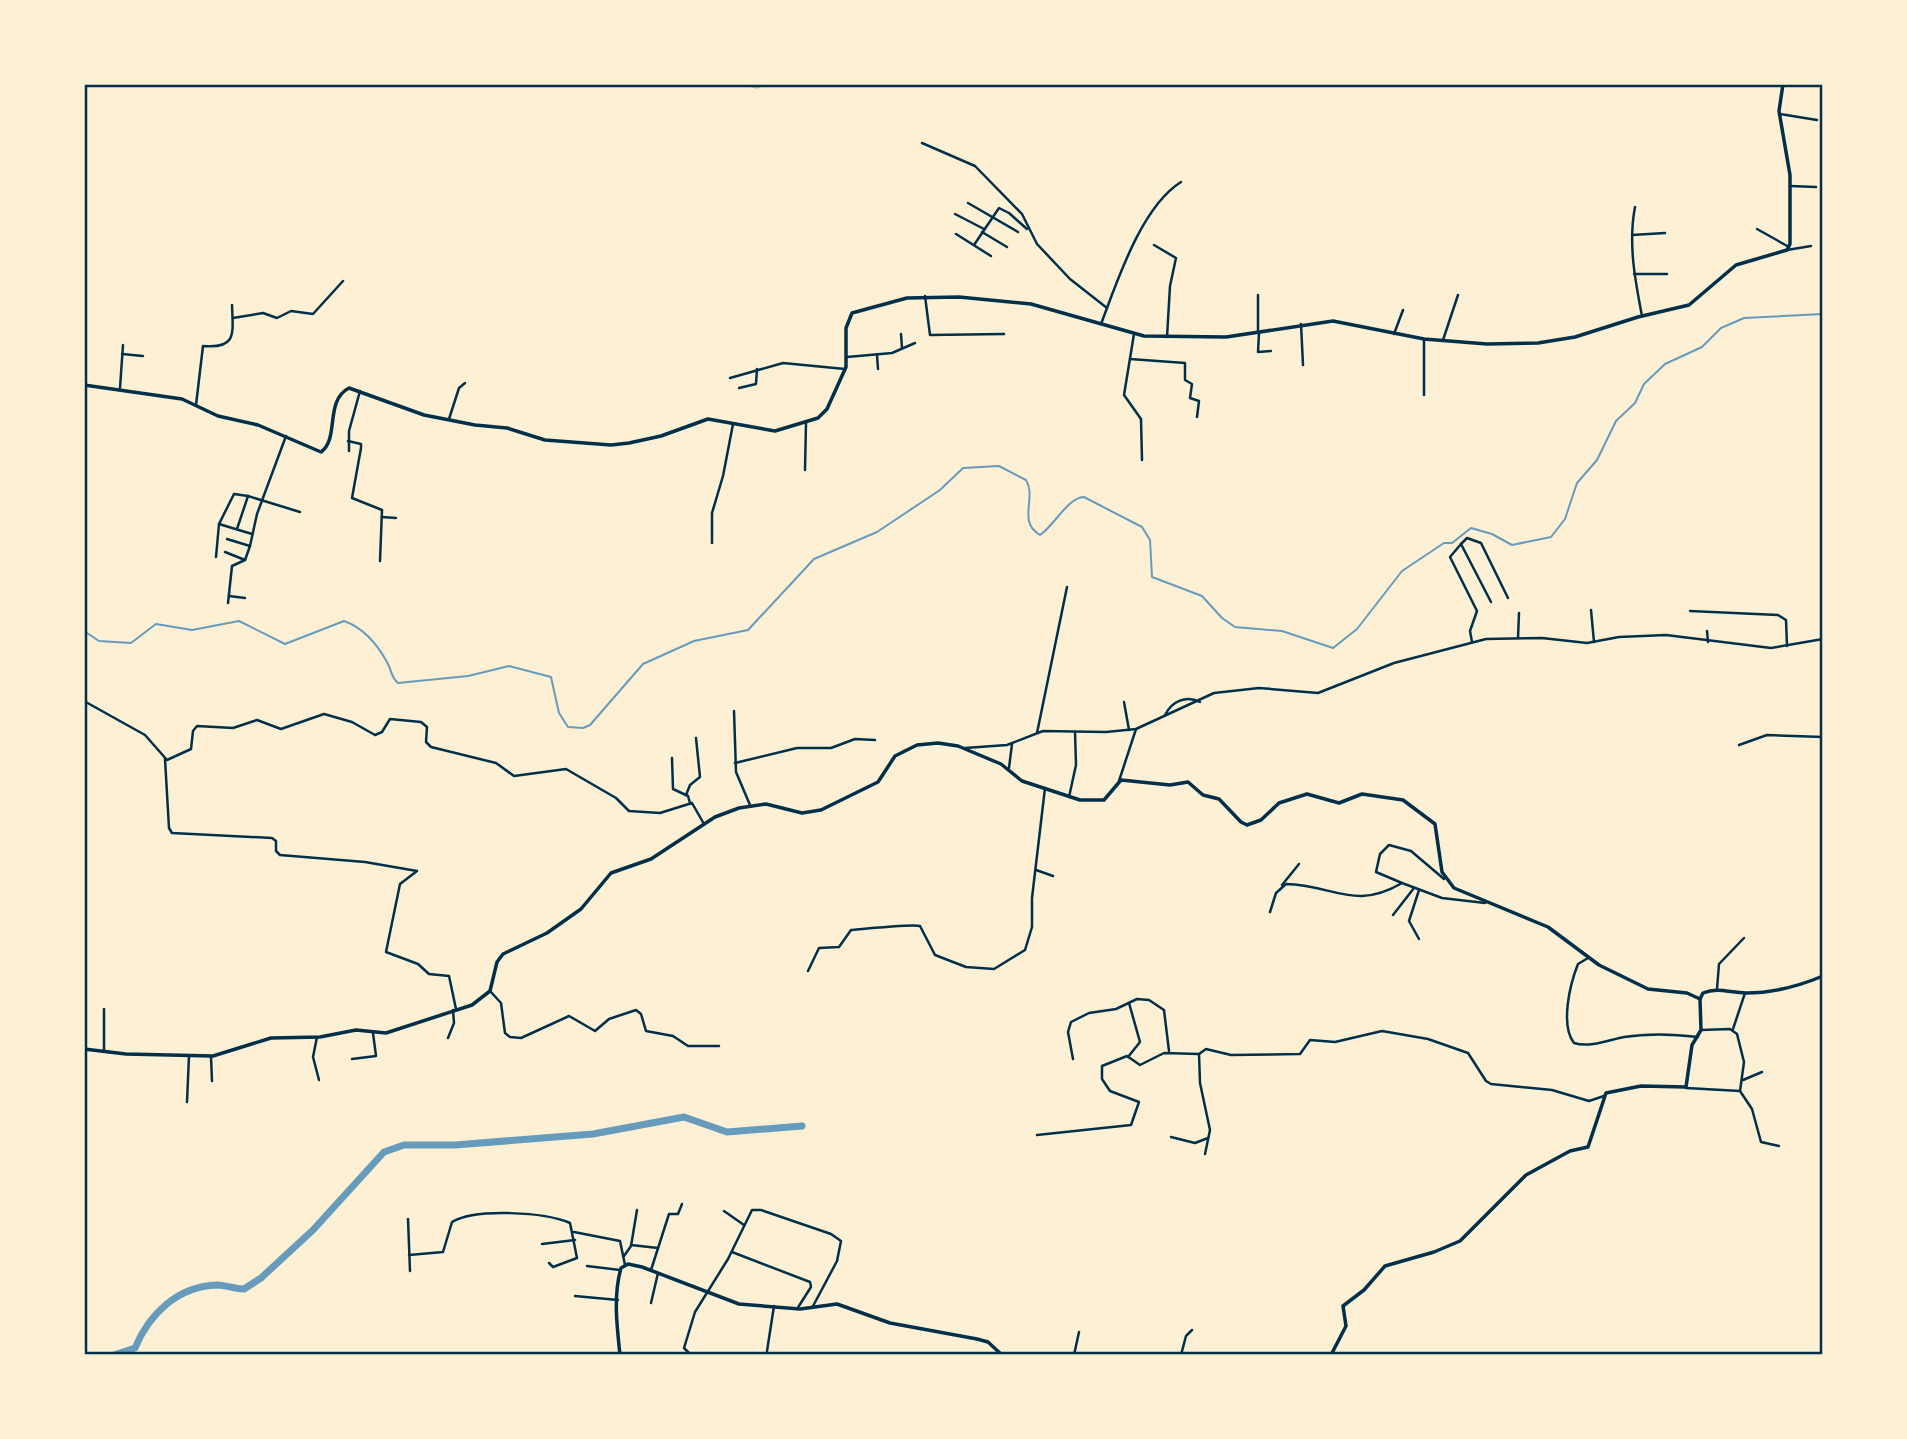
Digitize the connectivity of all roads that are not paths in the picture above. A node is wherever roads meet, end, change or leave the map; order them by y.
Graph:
1 (1783, 84) edge
2 (1780, 114) junction
3 (1817, 120) dead end
4 (922, 143) dead end
5 (1181, 182) dead end
6 (1790, 186) junction
7 (1816, 187) dead end
8 (968, 203) dead end
9 (1636, 207) dead end
10 (955, 214) dead end
11 (991, 218) junction
12 (1757, 229) dead end
13 (983, 231) junction
14 (1029, 231) junction
15 (1018, 232) dead end
16 (1665, 233) dead end
17 (956, 234) dead end
18 (1632, 235) junction
19 (974, 245) junction
20 (1154, 245) dead end
21 (1811, 246) dead end
22 (1007, 247) dead end
23 (1788, 249) junction
24 (991, 256) dead end
25 (1634, 274) junction
26 (1667, 274) dead end
27 (343, 281) dead end
28 (1258, 295) dead end
29 (1458, 295) dead end
30 (925, 296) junction
31 (232, 305) dead end
32 (1107, 308) junction
33 (1403, 310) dead end
34 (1642, 316) junction
35 (233, 318) junction
36 (1101, 324) junction
37 (1301, 324) junction
38 (1234, 329) dead end
39 (1258, 333) junction
40 (901, 334) dead end
41 (1004, 334) dead end
42 (1134, 334) junction
43 (1394, 334) junction
44 (1236, 336) junction
45 (1167, 337) junction
46 (1424, 339) junction
47 (1443, 340) junction
48 (915, 343) dead end
49 (123, 345) dead end
50 (902, 348) junction
51 (1271, 351) dead end
52 (122, 354) junction
53 (877, 355) junction
54 (143, 356) dead end
55 (846, 357) junction
56 (1130, 359) junction
57 (1303, 365) dead end
58 (757, 369) junction
59 (845, 369) junction
60 (878, 369) dead end
61 (730, 378) dead end
62 (465, 383) dead end
63 (84, 385) edge
64 (120, 388) junction
65 (739, 388) dead end
66 (360, 391) junction
67 (1424, 394) dead end
68 (196, 405) junction
69 (1197, 416) dead end
70 (449, 419) junction
71 (806, 420) junction
72 (733, 424) junction
73 (286, 436) junction
74 (348, 441) junction
75 (349, 451) dead end
76 (1142, 460) dead end
77 (805, 470) dead end
78 (248, 496) junction
79 (262, 500) junction
80 (300, 512) dead end
81 (382, 517) junction
82 (396, 519) dead end
83 (219, 524) junction
84 (237, 529) junction
85 (252, 534) junction
86 (227, 539) dead end
87 (712, 543) dead end
88 (1461, 544) junction
89 (250, 546) junction
90 (225, 552) dead end
91 (216, 556) dead end
92 (245, 559) junction
93 (380, 561) dead end
94 (1067, 587) dead end
95 (229, 596) junction
96 (245, 598) dead end
97 (1508, 598) dead end
98 (1491, 602) dead end
99 (228, 603) dead end
100 (1591, 610) dead end
101 (1690, 611) dead end
102 (1519, 613) dead end
103 (1707, 631) dead end
104 (1518, 638) junction
105 (1823, 639) edge
106 (1472, 642) junction
107 (1594, 642) junction
108 (1707, 642) junction
109 (1787, 646) junction
110 (84, 701) edge
111 (1124, 702) dead end
112 (1199, 702) junction
113 (734, 711) dead end
114 (1165, 715) junction
115 (1136, 729) junction
116 (1129, 730) junction
117 (1075, 731) junction
118 (1037, 733) junction
119 (1823, 737) edge
120 (696, 738) dead end
121 (876, 740) dead end
122 (1012, 744) junction
123 (1738, 745) dead end
124 (964, 748) junction
125 (672, 758) dead end
126 (165, 759) junction
127 (735, 763) junction
128 (1008, 769) junction
129 (1119, 781) junction
130 (1045, 788) junction
131 (686, 795) junction
132 (1069, 797) junction
133 (690, 803) junction
134 (750, 805) junction
135 (704, 824) junction
136 (1299, 864) dead end
137 (1035, 870) junction
138 (1053, 876) dead end
139 (1444, 879) junction
140 (1402, 883) junction
141 (1282, 885) junction
142 (1414, 888) junction
143 (1419, 890) junction
144 (1491, 903) junction
145 (1270, 912) dead end
146 (1392, 915) dead end
147 (1744, 938) dead end
148 (1419, 939) dead end
149 (1588, 958) junction
150 (808, 971) dead end
151 (1823, 976) edge
152 (1717, 989) junction
153 (490, 991) junction
154 (1745, 993) junction
155 (1700, 999) junction
156 (1129, 1002) junction
157 (104, 1009) dead end
158 (455, 1010) junction
159 (1733, 1029) junction
160 (1701, 1030) junction
161 (373, 1032) junction
162 (317, 1037) junction
163 (1698, 1037) junction
164 (448, 1038) dead end
165 (719, 1046) dead end
166 (84, 1048) edge
167 (104, 1051) junction
168 (1169, 1052) junction
169 (1199, 1054) junction
170 (189, 1056) junction
171 (211, 1057) junction
172 (1128, 1057) junction
173 (352, 1059) dead end
174 (1073, 1059) dead end
175 (1762, 1072) dead end
176 (319, 1080) dead end
177 (1743, 1080) junction
178 (212, 1081) dead end
179 (1686, 1087) junction
180 (1740, 1091) junction
181 (1604, 1096) junction
182 (187, 1102) dead end
183 (1037, 1135) dead end
184 (1171, 1137) dead end
185 (1208, 1138) junction
186 (1779, 1146) dead end
187 (1205, 1154) dead end
188 (682, 1203) dead end
189 (637, 1210) dead end
190 (724, 1211) dead end
191 (408, 1219) dead end
192 (744, 1224) junction
193 (574, 1232) junction
194 (575, 1240) junction
195 (542, 1244) dead end
196 (631, 1245) junction
197 (658, 1248) junction
198 (732, 1252) junction
199 (409, 1255) junction
200 (624, 1256) junction
201 (549, 1263) dead end
202 (625, 1265) junction
203 (587, 1266) dead end
204 (620, 1270) junction
205 (651, 1270) junction
206 (410, 1271) dead end
207 (658, 1273) junction
208 (707, 1292) junction
209 (575, 1296) dead end
210 (618, 1300) junction
211 (651, 1303) dead end
212 (774, 1306) junction
213 (797, 1309) junction
214 (812, 1309) junction
215 (1192, 1330) dead end
216 (1079, 1332) dead end
217 (767, 1351) dead end
218 (620, 1355) edge
219 (691, 1355) edge
220 (1002, 1355) edge
221 (1073, 1355) edge
222 (1181, 1355) edge
223 (1331, 1355) edge

1 - 2 street
2 - 3 street
2 - 6 street
4 - 14 street
5 - 32 street
6 - 7 street
6 - 23 street
8 - 11 street
9 - 18 street
10 - 13 street
11 - 13 street
11 - 14 street
11 - 15 street
12 - 23 street
13 - 19 street
13 - 22 street
14 - 32 street
16 - 18 street
17 - 19 street
18 - 25 street
19 - 24 street
20 - 45 street
21 - 23 street
23 - 34 street
25 - 26 street
25 - 34 street
27 - 35 street
28 - 39 street
29 - 47 street
30 - 36 street
30 - 41 street
30 - 55 street
31 - 35 street
32 - 36 street
33 - 43 street
34 - 47 street
35 - 68 street
36 - 42 street
37 - 39 street
37 - 43 street
37 - 57 street
38 - 44 street
39 - 44 street
39 - 51 street
40 - 50 street
42 - 45 street
42 - 56 street
43 - 46 street
44 - 45 street
46 - 47 street
46 - 67 street
48 - 50 street
49 - 52 street
50 - 53 street
52 - 54 street
52 - 64 street
53 - 55 street
53 - 60 street
55 - 59 street
56 - 69 street
56 - 76 street
58 - 59 street
58 - 61 street
58 - 65 street
59 - 71 street
62 - 70 street
63 - 64 street
64 - 68 street
66 - 70 street
66 - 73 street
66 - 74 street
68 - 73 street
70 - 72 street
71 - 72 street
71 - 77 street
72 - 87 street
73 - 79 street
74 - 75 street
74 - 81 street
78 - 79 street
78 - 83 street
78 - 84 street
79 - 80 street
79 - 85 street
81 - 82 street
81 - 93 street
83 - 84 street
83 - 91 street
84 - 85 street
85 - 89 street
86 - 89 street
88 - 97 street
88 - 98 street
88 - 106 street
89 - 92 street
90 - 92 street
92 - 95 street
94 - 118 street
95 - 96 street
95 - 99 street
100 - 107 street
101 - 109 street
102 - 104 street
103 - 108 street
104 - 106 street
104 - 107 street
105 - 109 street
106 - 112 street
107 - 108 street
108 - 109 street
110 - 126 street
111 - 116 street
112 - 114 street
112 - 114 street
113 - 127 street
114 - 115 street
115 - 116 street
115 - 129 street
116 - 117 street
117 - 118 street
117 - 132 street
118 - 122 street
119 - 123 street
120 - 131 street
121 - 127 street
122 - 124 street
122 - 128 street
124 - 128 street
124 - 134 street
125 - 131 street
126 - 133 street
126 - 158 street
127 - 134 street
128 - 130 street
129 - 132 street
129 - 139 street
130 - 132 street
130 - 137 street
131 - 133 street
133 - 135 street
134 - 135 street
135 - 153 street
136 - 141 street
137 - 138 street
137 - 150 street
139 - 140 street
139 - 144 street
140 - 141 street
140 - 142 street
141 - 145 street
142 - 143 street
142 - 146 street
143 - 144 street
143 - 148 street
144 - 149 street
147 - 152 street
149 - 155 street
149 - 163 street
151 - 154 street
152 - 154 street
152 - 155 street
153 - 158 street
153 - 165 street
154 - 159 street
155 - 160 street
156 - 168 street
156 - 172 street
156 - 174 street
157 - 167 street
158 - 161 street
158 - 164 street
159 - 160 street
159 - 177 street
160 - 163 street
161 - 162 street
161 - 173 street
162 - 171 street
162 - 176 street
163 - 179 street
166 - 167 street
167 - 170 street
168 - 169 street
168 - 172 street
169 - 181 street
169 - 185 street
170 - 171 street
170 - 182 street
171 - 178 street
172 - 183 street
175 - 177 street
177 - 180 street
179 - 180 street
179 - 181 street
180 - 186 street
181 - 223 street
184 - 185 street
185 - 187 street
188 - 197 street
189 - 196 street
190 - 192 street
191 - 199 street
192 - 198 street
192 - 214 street
193 - 194 street
193 - 199 street
193 - 200 street
194 - 195 street
194 - 201 street
196 - 197 street
196 - 200 street
197 - 205 street
198 - 208 street
198 - 213 street
199 - 206 street
200 - 202 street
202 - 204 street
202 - 205 street
203 - 204 street
204 - 210 street
205 - 207 street
207 - 208 street
207 - 211 street
208 - 212 street
208 - 219 street
209 - 210 street
210 - 218 street
212 - 213 street
212 - 217 street
213 - 214 street
214 - 220 street
215 - 222 street
216 - 221 street

